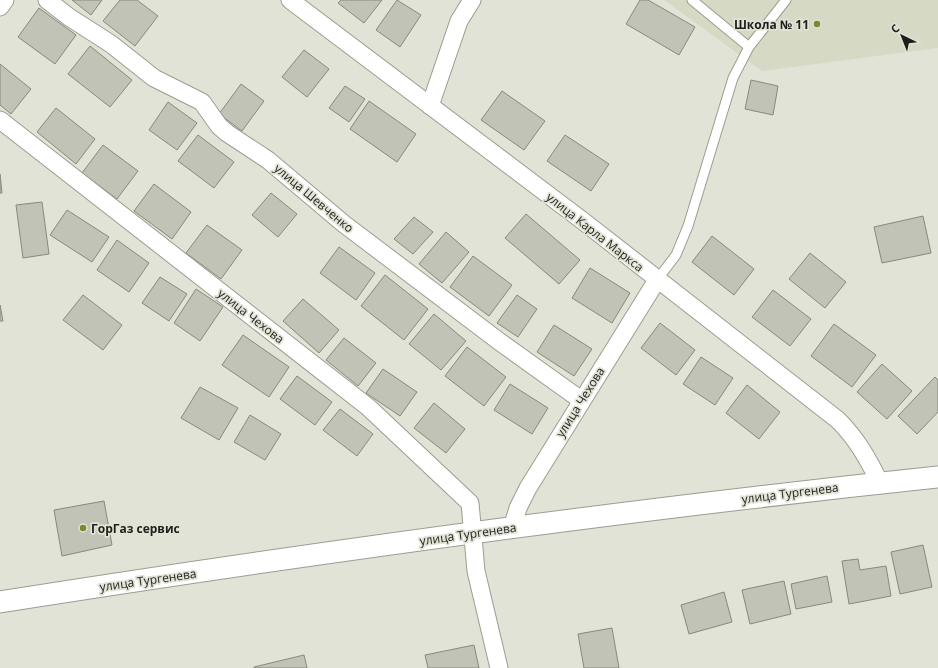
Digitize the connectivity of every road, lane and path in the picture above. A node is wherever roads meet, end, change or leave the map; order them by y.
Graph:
1 (4, 0) edge
2 (47, 0) edge
3 (290, 0) edge
4 (472, 0) edge
5 (692, 0) edge
6 (786, 0) edge
7 (0, 7) edge
8 (749, 48) junction
9 (430, 106) junction
10 (0, 120) edge
11 (657, 280) junction
12 (581, 400) junction
13 (938, 477) edge
14 (880, 483) junction
15 (512, 528) junction
16 (472, 533) junction
17 (0, 602) edge
18 (499, 668) edge

1 - 7 street
2 - 12 street, улица Шевченко
3 - 9 street, улица Карла Маркса
4 - 9 street
5 - 8 lane
6 - 8 lane
8 - 11 lane
9 - 11 street, улица Карла Маркса
10 - 16 street, улица Чехова
11 - 12 street, улица Чехова
11 - 14 street, улица Карла Маркса
12 - 15 street, улица Чехова
13 - 14 street, улица Тургенева
14 - 15 street, улица Тургенева
15 - 16 street, улица Тургенева
16 - 17 street, улица Тургенева
16 - 18 street, улица Чехова

